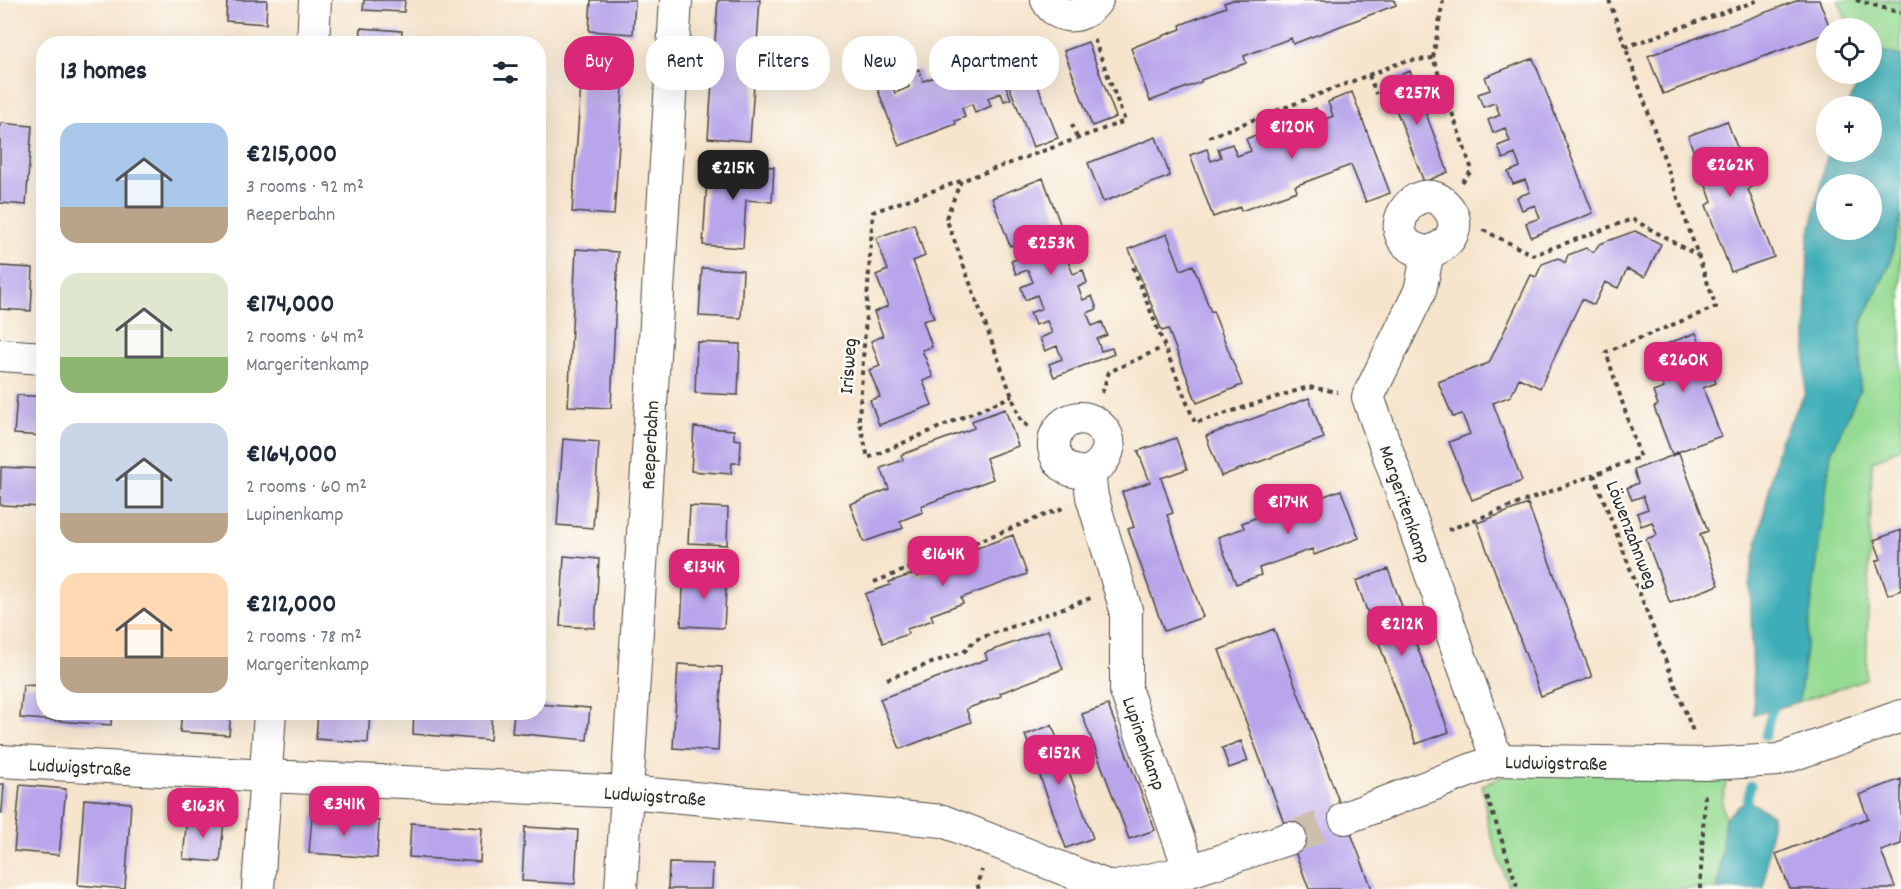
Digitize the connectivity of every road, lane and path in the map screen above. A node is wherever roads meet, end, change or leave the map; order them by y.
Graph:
1 (315, 0) edge
2 (676, 0) edge
3 (1047, 0) edge
4 (1443, 0) edge
5 (1609, 0) edge
6 (1759, 0) edge
7 (1856, 0) edge
8 (1089, 7) edge
9 (1901, 13) edge
10 (313, 36) edge
11 (1625, 47) junction
12 (1433, 58) junction
13 (1369, 75) junction
14 (1376, 94) dead end
15 (1072, 124) dead end
16 (1209, 137) dead end
17 (1077, 138) junction
18 (961, 181) junction
19 (1450, 214) junction
20 (1428, 252) junction
21 (1697, 255) junction
22 (1132, 267) dead end
23 (1164, 347) junction
24 (0, 355) edge
25 (36, 357) edge
26 (1012, 396) junction
27 (1368, 397) junction
28 (1094, 421) junction
29 (1054, 443) junction
30 (1594, 475) junction
31 (1091, 485) junction
32 (1419, 541) junction
33 (873, 582) dead end
34 (1120, 587) junction
35 (887, 679) dead end
36 (1901, 716) edge
37 (270, 720) edge
38 (0, 761) edge
39 (1486, 764) junction
40 (1706, 764) junction
41 (266, 776) junction
42 (628, 792) junction
43 (1345, 818) tunnel mouth
44 (1290, 838) tunnel mouth
45 (1190, 871) junction
46 (258, 889) edge
47 (621, 889) edge
48 (1518, 889) edge
49 (1700, 889) edge

1 - 10 street
2 - 42 street, Reeperbahn
3 - 8 street
4 - 12 path
5 - 11 path, Löwenzahnweg
6 - 11 path
7 - 9 path
8 - 17 path, Irisweg
11 - 21 path, Löwenzahnweg
12 - 13 path
12 - 19 path
13 - 14 path
13 - 16 path
15 - 17 path
17 - 18 path, Irisweg
18 - 26 path
18 - 26 path, Irisweg
19 - 20 street
19 - 20 street
19 - 21 path
20 - 27 street
21 - 30 path, Löwenzahnweg
22 - 23 path
23 - 27 path
23 - 28 path
24 - 25 street
26 - 29 path
27 - 32 street, Margeritenkamp
28 - 29 street
28 - 31 street
29 - 31 street
30 - 32 path
30 - 40 path, Löwenzahnweg
31 - 33 path
31 - 34 street, Lupinenkamp
32 - 39 street, Margeritenkamp
34 - 35 path
34 - 45 street, Lupinenkamp
36 - 40 street, Ludwigstraße
37 - 41 street
38 - 41 street, Ludwigstraße
39 - 40 street, Ludwigstraße
39 - 43 street, Ludwigstraße
39 - 48 path
40 - 49 path
41 - 42 street, Ludwigstraße
41 - 46 street
42 - 45 street, Ludwigstraße
42 - 47 street, Reeperbahn
44 - 45 street, Ludwigstraße

